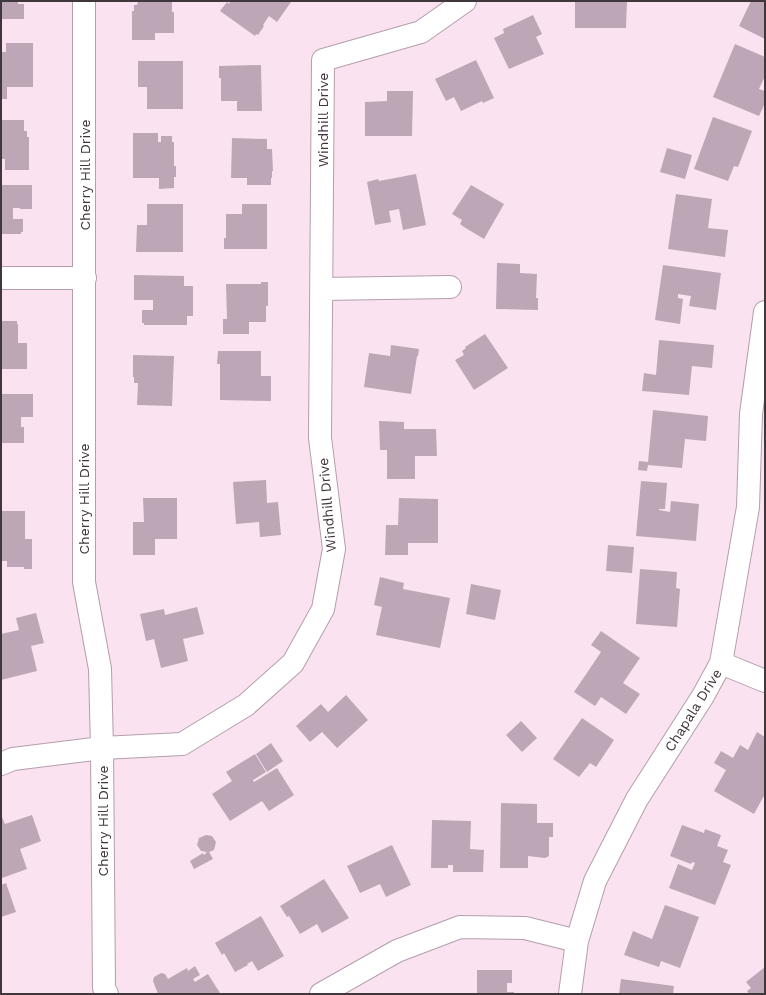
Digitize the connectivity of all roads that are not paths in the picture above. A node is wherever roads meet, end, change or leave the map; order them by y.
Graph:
1 (84, 1) edge
2 (465, 1) edge
3 (1, 278) edge
4 (85, 278) junction
5 (450, 287) dead end
6 (322, 289) junction
7 (765, 312) edge
8 (758, 415) edge
9 (721, 663) junction
10 (765, 681) edge
11 (102, 748) junction
12 (1, 764) edge
13 (576, 941) junction
14 (324, 993) edge
15 (107, 994) edge
16 (570, 994) edge

1 - 4 street, Cherry Hill Drive
2 - 6 street, Windhill Drive
3 - 4 street
4 - 11 street, Cherry Hill Drive
5 - 6 street
6 - 11 street, Windhill Drive
7 - 8 street, Chapala Drive
8 - 9 street, Chapala Drive
9 - 10 street
9 - 13 street, Chapala Drive
11 - 12 street, Windhill Drive
11 - 15 street, Cherry Hill Drive
13 - 14 street
13 - 16 street, Chapala Drive

